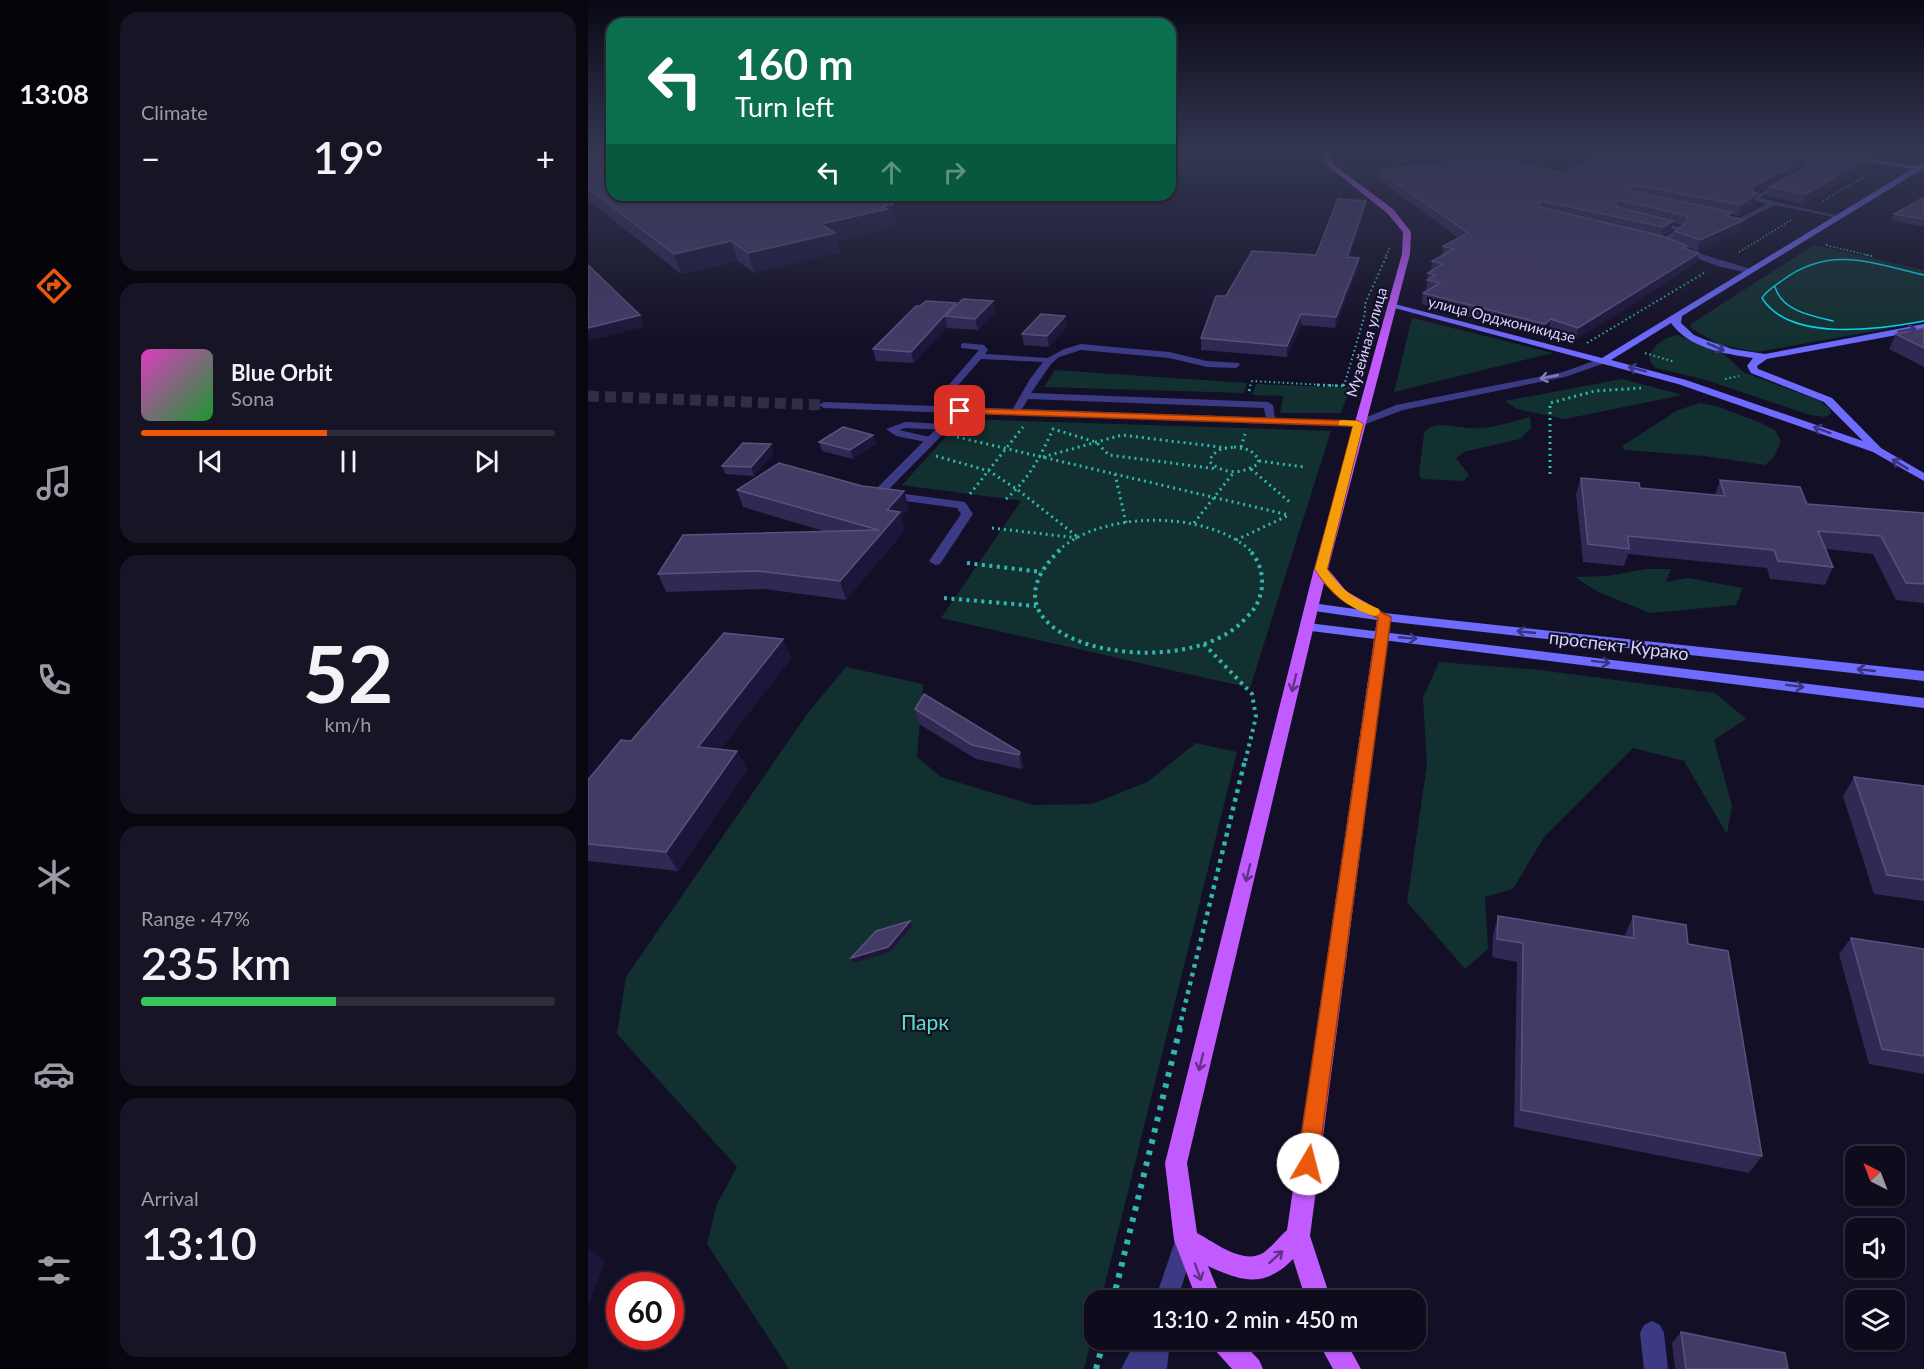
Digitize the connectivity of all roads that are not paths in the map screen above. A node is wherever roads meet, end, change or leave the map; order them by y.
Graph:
1 (1395, 217) edge
2 (1725, 217) edge
3 (1747, 217) edge
4 (1836, 217) edge
5 (1650, 222) edge
6 (1651, 240) edge
7 (1662, 242) junction
8 (1748, 271) junction
9 (1391, 306) junction
10 (1679, 313) junction
11 (1924, 327) edge
12 (964, 346) dead end
13 (979, 356) junction
14 (1764, 357) junction
15 (1047, 360) junction
16 (1605, 360) junction
17 (1236, 365) dead end
18 (943, 396) dead end
19 (1026, 396) junction
20 (824, 405) tunnel mouth
21 (960, 411) junction
22 (1016, 412) junction
23 (1270, 421) junction
24 (1358, 424) junction
25 (1877, 450) junction
26 (1924, 478) edge
27 (935, 561) dead end
28 (1321, 569) junction
29 (1312, 607) junction
30 (1383, 626) junction
31 (1308, 627) junction
32 (1924, 676) edge
33 (1924, 703) edge
34 (1298, 1236) junction
35 (1186, 1240) junction
36 (1169, 1290) edge
37 (1205, 1290) edge
38 (1315, 1290) edge
39 (1652, 1333) dead end
40 (1143, 1350) edge
41 (1158, 1350) edge
42 (1232, 1350) edge
43 (1336, 1350) edge
44 (1133, 1369) edge
45 (1155, 1369) edge
46 (1250, 1369) edge
47 (1348, 1369) edge
48 (1656, 1369) edge

1 - 9 main road, Музейная улица
2 - 3 lane
4 - 8 main road
5 - 7 lane
6 - 7 lane
7 - 8 lane
8 - 10 main road
9 - 16 main road, улица Орджоникидзе
9 - 24 main road, Музейная улица
10 -> 14 main road
10 - 16 main road
14 -> 11 main road
12 - 13 lane
13 - 15 lane
13 - 18 lane
14 - 25 main road
15 - 17 lane
15 - 19 lane
16 -> 24 street
25 -> 16 main road, улица Орджоникидзе
19 - 22 lane
19 - 23 lane
20 - 21 street
21 - 22 street
21 - 27 street
22 - 23 street
23 - 24 street
24 - 28 main road, Музейная улица
26 -> 25 main road
28 - 29 main road, Музейная улица
28 - 30 main road
29 - 30 main road, проспект Курако
29 - 31 main road, Музейная улица
30 - 31 main road, проспект Курако
32 -> 30 main road, проспект Курако
30 -> 33 main road, проспект Курако
30 - 34 main road
31 -> 35 main road, Музейная улица
35 -> 34 main road
34 - 38 main road
35 - 36 lane
35 -> 37 main road, Музейная улица
39 - 48 lane
40 - 44 lane
41 - 45 lane
42 - 46 main road
43 - 47 main road

